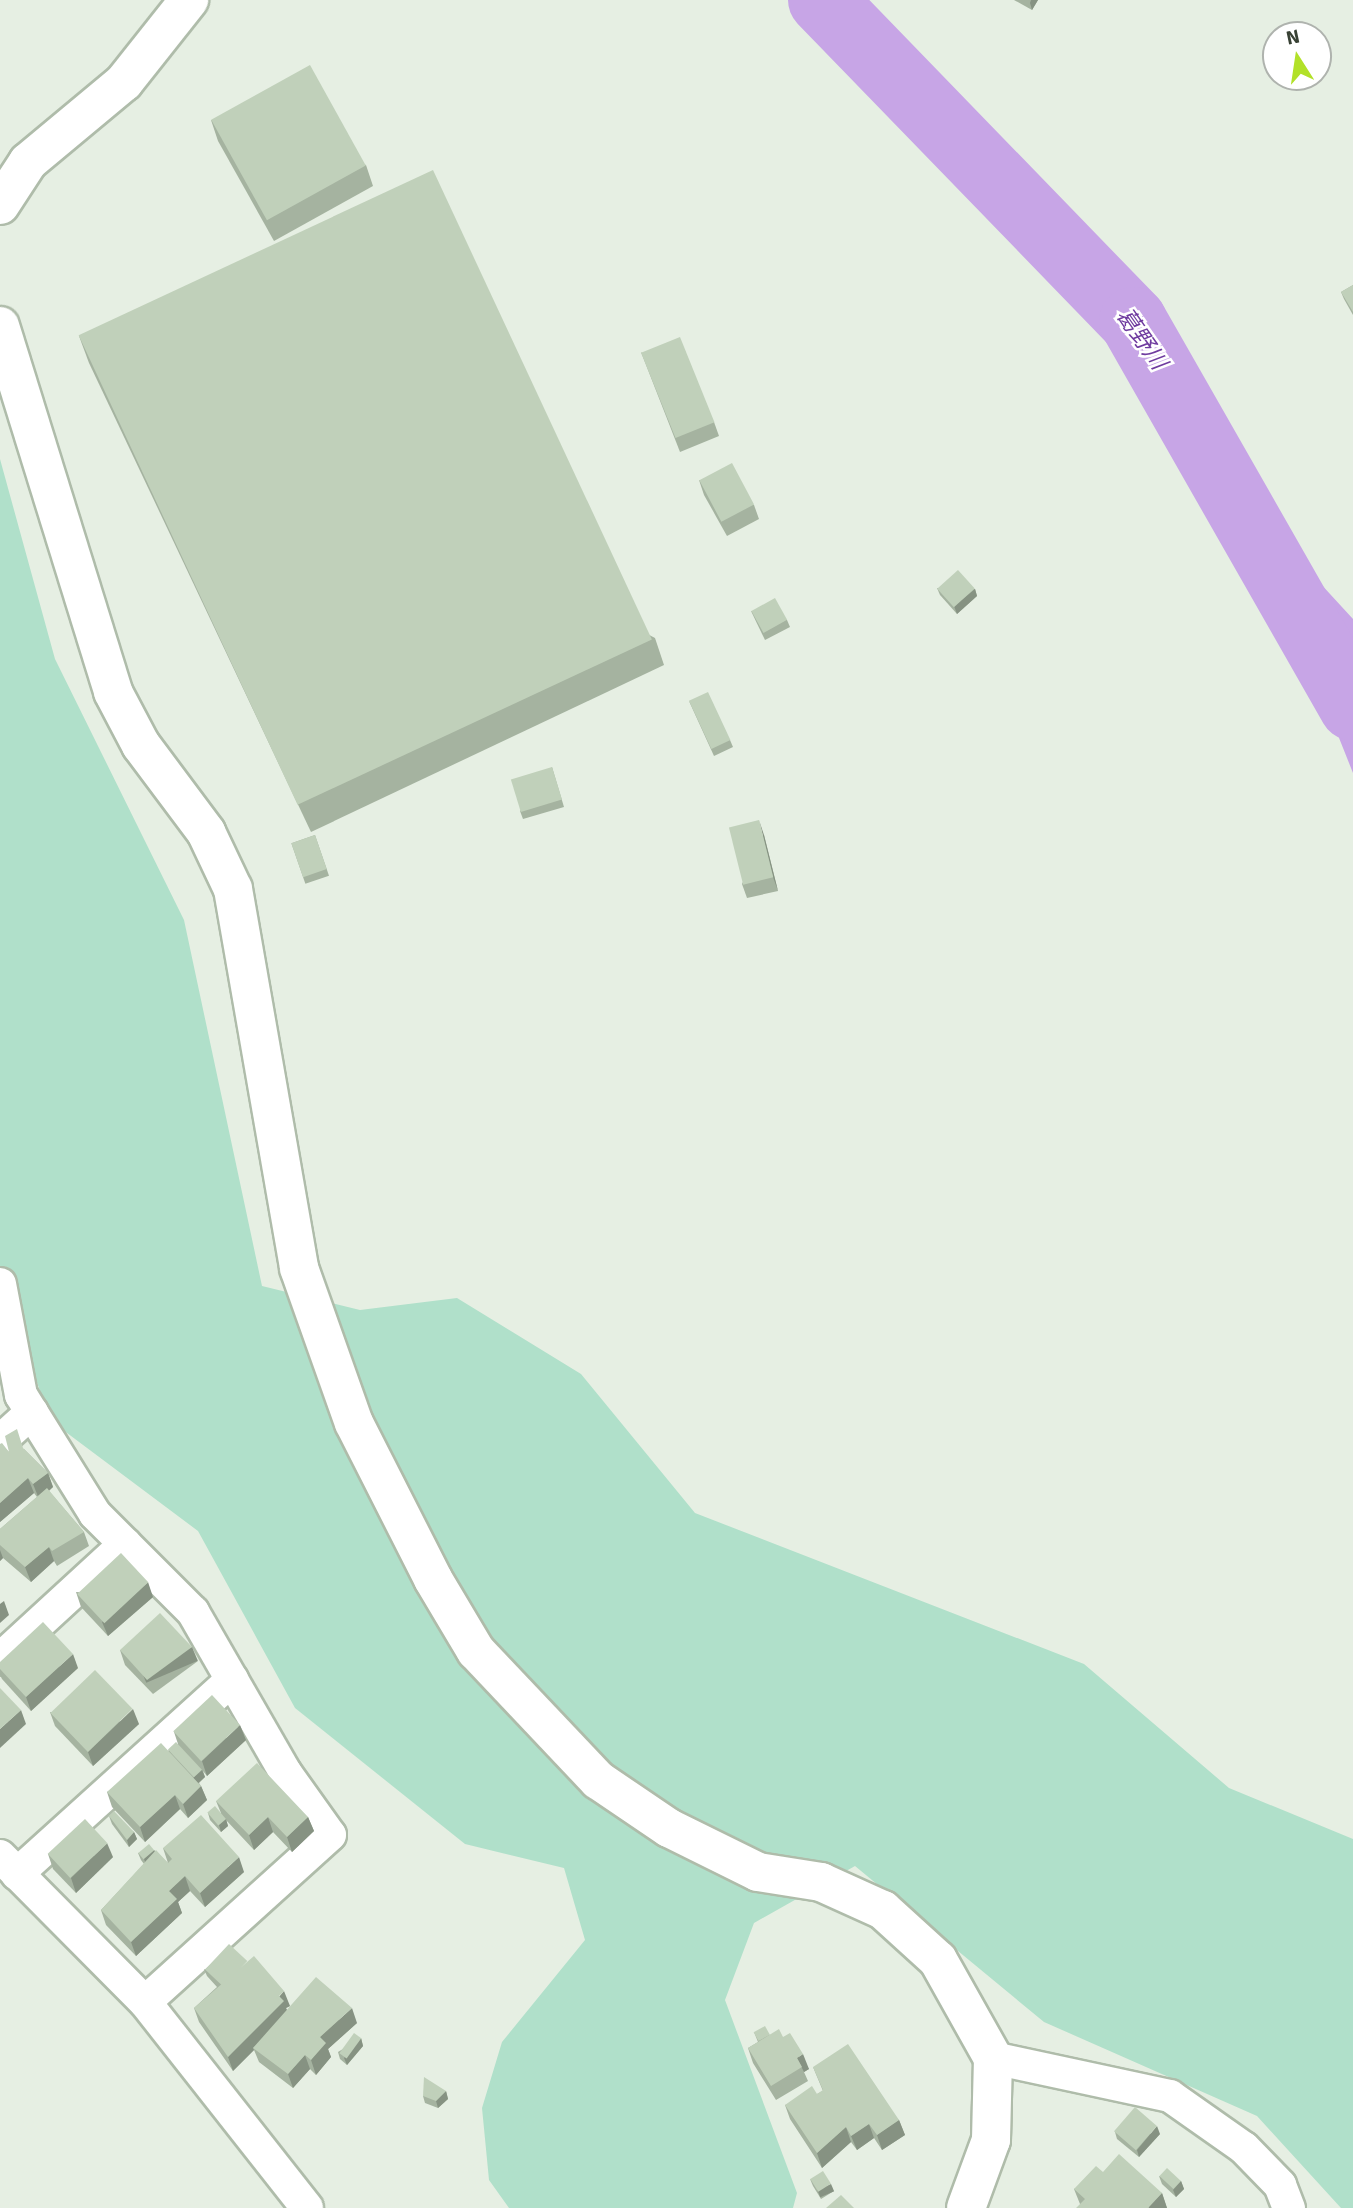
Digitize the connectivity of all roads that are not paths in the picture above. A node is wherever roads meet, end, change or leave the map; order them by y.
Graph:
1 (189, 0) edge
2 (0, 205) edge
3 (0, 326) edge
4 (0, 1283) edge
5 (32, 1412) junction
6 (0, 1441) edge
7 (125, 1544) junction
8 (0, 1659) edge
9 (232, 1680) junction
10 (8, 1865) edge
11 (145, 2001) junction
12 (993, 2058) junction
13 (307, 2208) edge
14 (966, 2208) edge
15 (1289, 2208) edge

1 - 2 street
3 - 12 street
4 - 5 street
5 - 6 street
5 - 7 street
7 - 8 street
7 - 9 street
9 - 10 street
9 - 11 street
10 - 11 street
11 - 13 street
12 - 14 street
12 - 15 street

